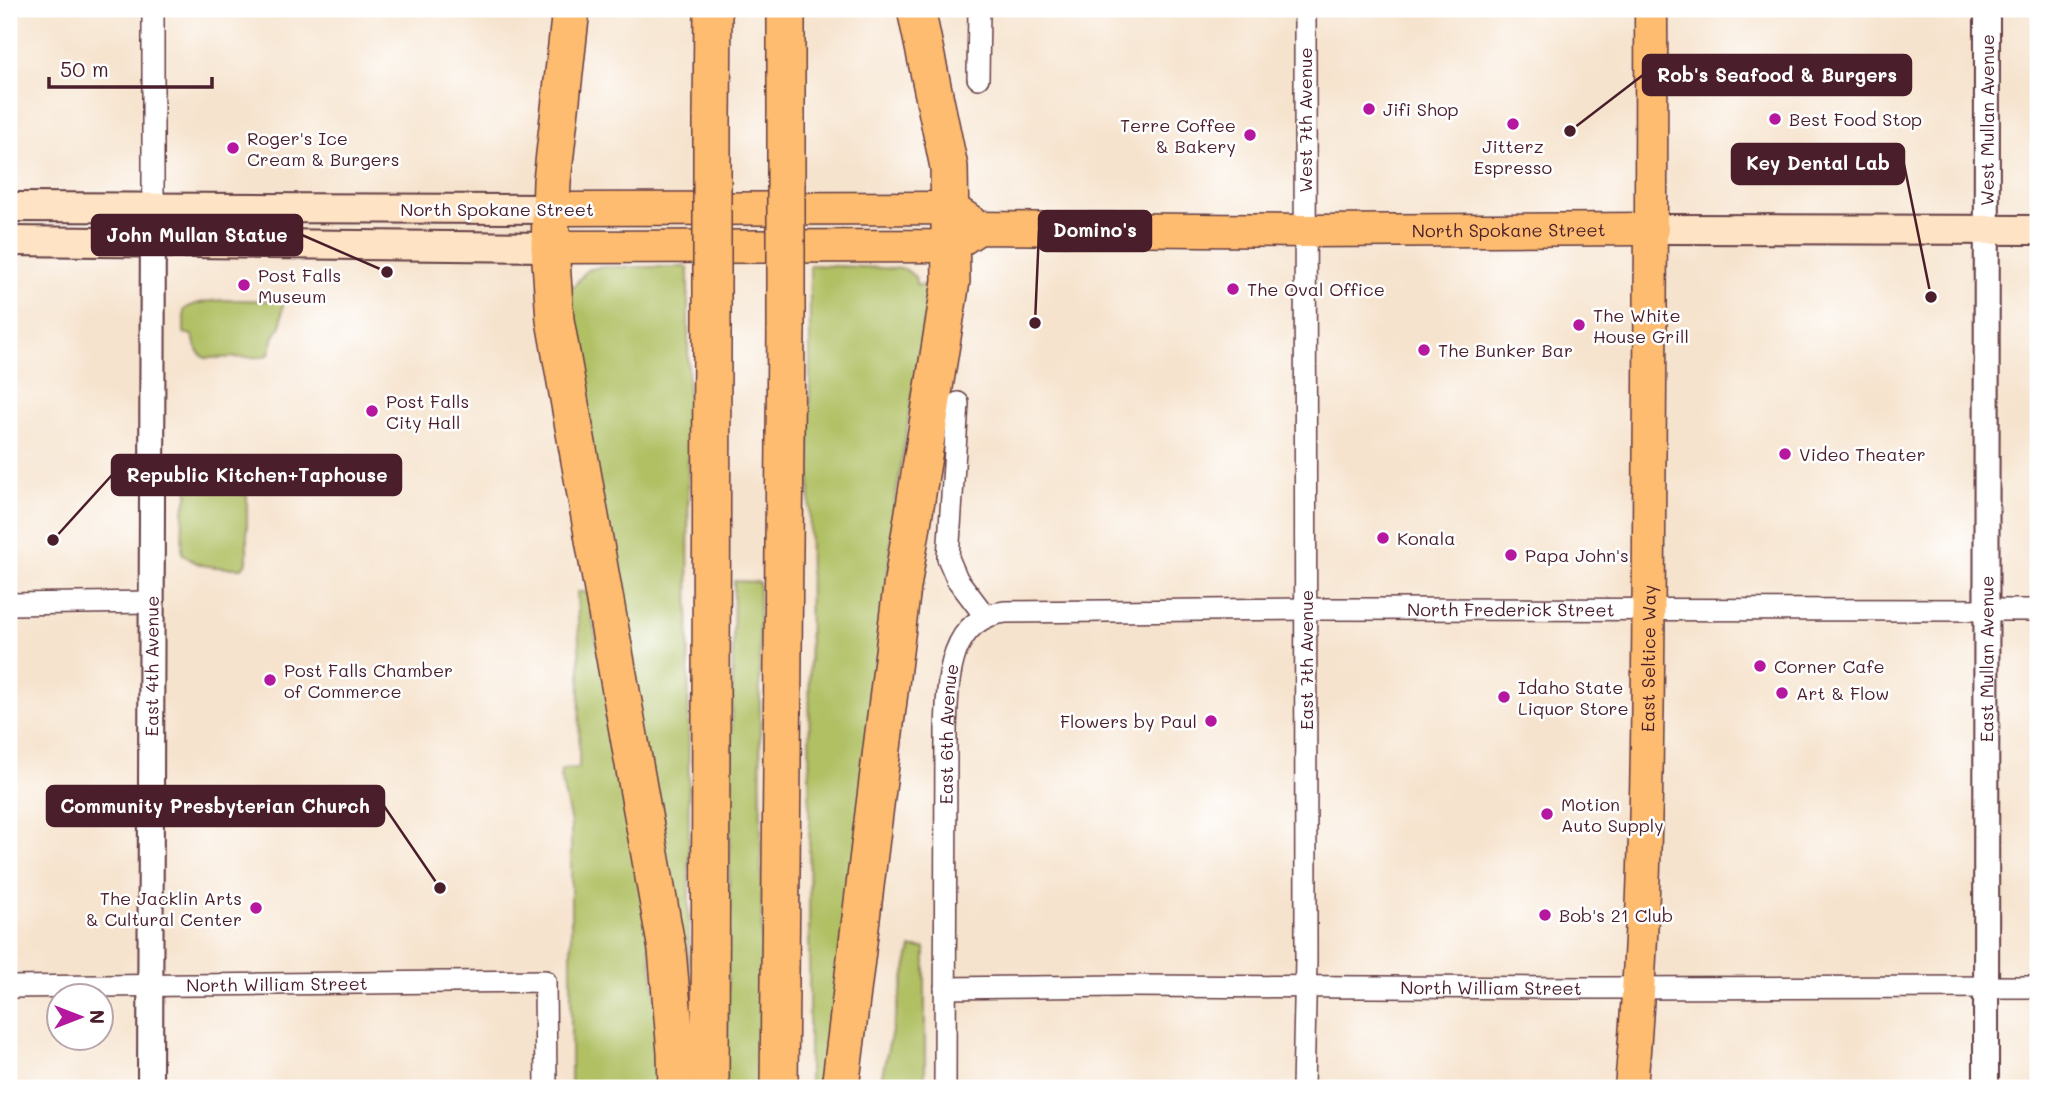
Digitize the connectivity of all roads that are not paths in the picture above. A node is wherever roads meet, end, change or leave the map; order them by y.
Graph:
1 (153, 9) edge
2 (571, 9) edge
3 (713, 9) edge
4 (786, 9) edge
5 (916, 9) edge
6 (979, 9) edge
7 (1305, 9) edge
8 (1651, 9) edge
9 (1987, 9) edge
10 (978, 78) dead end
11 (9, 206) edge
12 (153, 207) junction
13 (550, 209) junction
14 (960, 227) junction
15 (1651, 229) junction
16 (1986, 230) junction
17 (2038, 230) edge
18 (1305, 231) junction
19 (9, 241) edge
20 (153, 244) junction
21 (550, 247) junction
22 (958, 403) dead end
23 (152, 602) junction
24 (9, 604) edge
25 (1306, 609) junction
26 (1648, 609) junction
27 (1987, 610) junction
28 (2038, 610) edge
29 (985, 616) junction
30 (150, 986) junction
31 (1986, 986) junction
32 (2038, 986) edge
33 (9, 987) edge
34 (1305, 987) junction
35 (945, 988) junction
36 (1640, 988) junction
37 (150, 1088) edge
38 (546, 1088) edge
39 (677, 1088) edge
40 (710, 1088) edge
41 (779, 1088) edge
42 (839, 1088) edge
43 (945, 1088) edge
44 (1303, 1088) edge
45 (1631, 1088) edge
46 (1986, 1088) edge

1 - 12 street
2 - 13 highway
3 - 40 highway, bridge
4 - 41 highway, bridge
5 - 14 highway
6 - 10 street
7 - 18 street, West 7th Avenue
8 - 15 main road, East Seltice Way
9 - 16 street, West Mullan Avenue
11 - 12 main road, North Spokane Street
12 - 13 main road, North Spokane Street
12 - 20 street, East 4th Avenue
13 - 14 main road, North Spokane Street
13 - 21 highway
14 - 18 main road, North Spokane Street
14 - 21 main road, North Spokane Street
14 - 42 highway
15 - 16 main road, North Spokane Street
15 - 18 main road, North Spokane Street
15 - 26 main road, East Seltice Way
16 - 17 main road, North Spokane Street
16 - 27 street, East Mullan Avenue
18 - 25 street, East 7th Avenue
19 - 20 main road, North Spokane Street
20 - 21 main road, North Spokane Street
20 - 23 street, East 4th Avenue
21 - 39 highway
22 - 29 street
23 - 24 street
23 - 30 street, East 4th Avenue
25 - 26 street, North Frederick Street
25 - 29 street, North Frederick Street
25 - 34 street, East 7th Avenue
26 - 27 street, North Frederick Street
26 - 36 main road, East Seltice Way
27 - 28 street, North Frederick Street
27 - 31 street, East Mullan Avenue
29 - 35 street, East 6th Avenue
30 - 33 street, North William Street
30 - 37 street, East 4th Avenue
30 - 38 street, North William Street
31 - 32 street, North William Street
31 - 36 street, North William Street
31 - 46 street, East Mullan Avenue
34 - 35 street, North William Street
34 - 36 street, North William Street
34 - 44 street, East 7th Avenue
35 - 43 street, East 6th Avenue
36 - 45 main road, East Seltice Way

